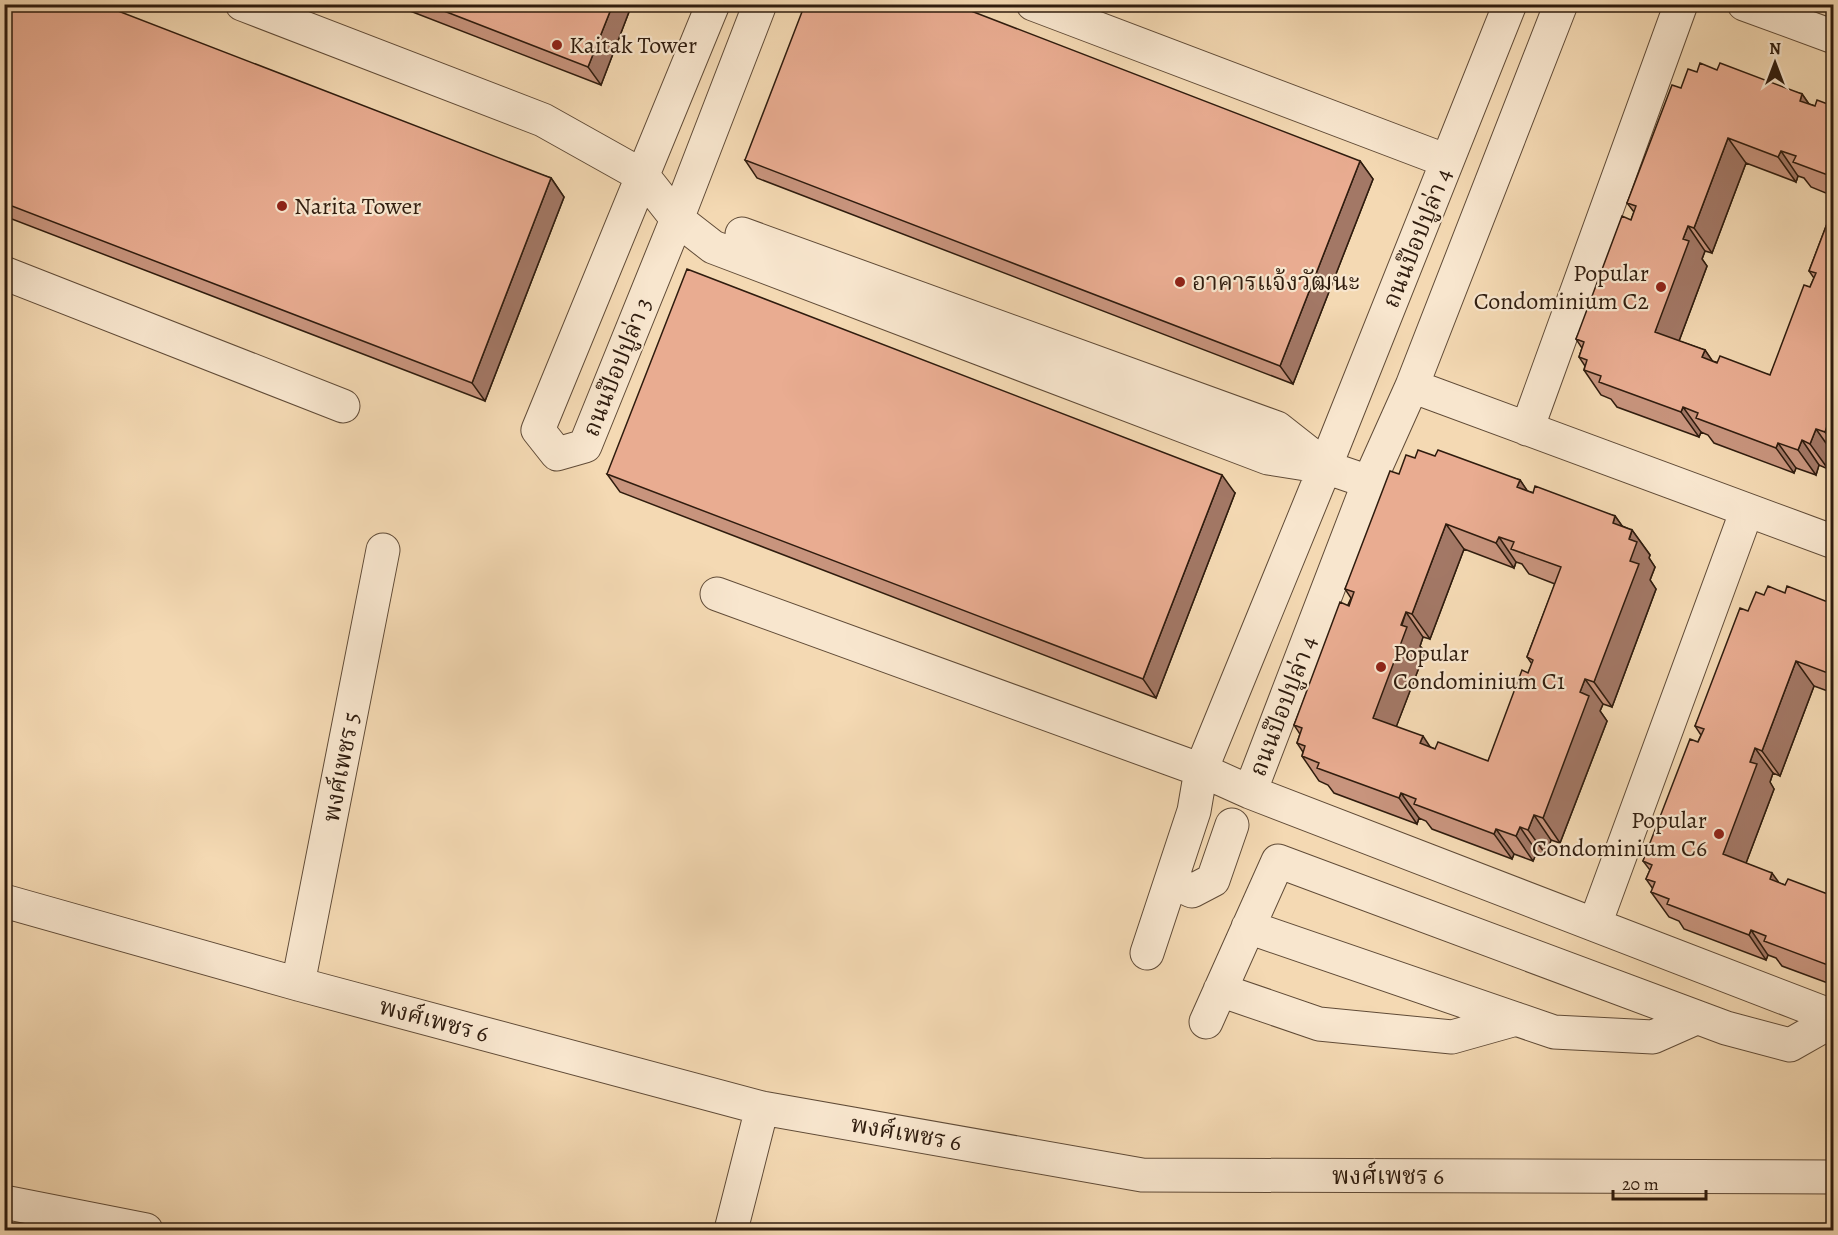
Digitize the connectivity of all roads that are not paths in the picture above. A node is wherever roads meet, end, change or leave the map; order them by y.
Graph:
1 (242, 4) edge
2 (713, 4) edge
3 (759, 4) edge
4 (1034, 4) edge
5 (1510, 4) edge
6 (1561, 4) edge
7 (1681, 4) edge
8 (1744, 4) edge
9 (1833, 37) edge
10 (1447, 161) junction
11 (643, 176) junction
12 (677, 219) junction
13 (4, 273) edge
14 (1412, 386) junction
15 (344, 406) dead end
16 (1527, 429) junction
17 (1325, 466) junction
18 (1369, 482) junction
19 (1747, 510) junction
20 (1833, 542) edge
21 (383, 550) dead end
22 (717, 594) dead end
23 (1201, 770) junction
24 (1250, 792) junction
25 (1232, 825) dead end
26 (1171, 881) junction
27 (4, 902) edge
28 (1595, 924) junction
29 (1248, 927) junction
30 (1147, 953) dead end
31 (298, 984) junction
32 (1220, 990) junction
33 (1696, 1018) junction
34 (1833, 1018) edge
35 (1516, 1019) junction
36 (1206, 1022) dead end
37 (762, 1108) junction
38 (1833, 1177) edge
39 (4, 1202) edge
40 (146, 1230) edge
41 (731, 1230) edge

1 - 11 street
2 - 11 street, ถนนป๊อปปูล่า 3
3 - 12 street, ถนนป๊อปปูล่า 3
4 - 10 street
5 - 10 street, ถนนป๊อปปูล่า 4
6 - 14 street, ถนนป๊อปปูล่า 4
7 - 16 street
8 - 9 street
10 - 17 street, ถนนป๊อปปูล่า 4
11 - 12 street
11 - 12 street, ถนนป๊อปปูล่า 3
12 - 17 street
13 - 15 street
14 - 16 street
14 - 18 street, ถนนป๊อปปูล่า 4
16 - 19 street
17 - 18 street
17 - 23 street, ถนนป๊อปปูล่า 4
18 - 24 street, ถนนป๊อปปูล่า 4
19 - 20 street
19 - 28 street
21 - 31 street, พงศ์เพชร 5
22 - 23 street
23 - 24 street, ถนนป๊อปปูล่า 4
23 - 26 street
24 - 28 street
25 - 26 street
26 - 30 street
27 - 31 street, พงศ์เพชร 6
28 - 34 street
29 - 32 street
29 - 33 street
29 - 35 street
31 - 37 street, พงศ์เพชร 6
32 - 35 street
32 - 36 street
33 - 34 street
33 - 35 street
37 - 38 street, พงศ์เพชร 6
37 - 41 street
39 - 40 street

